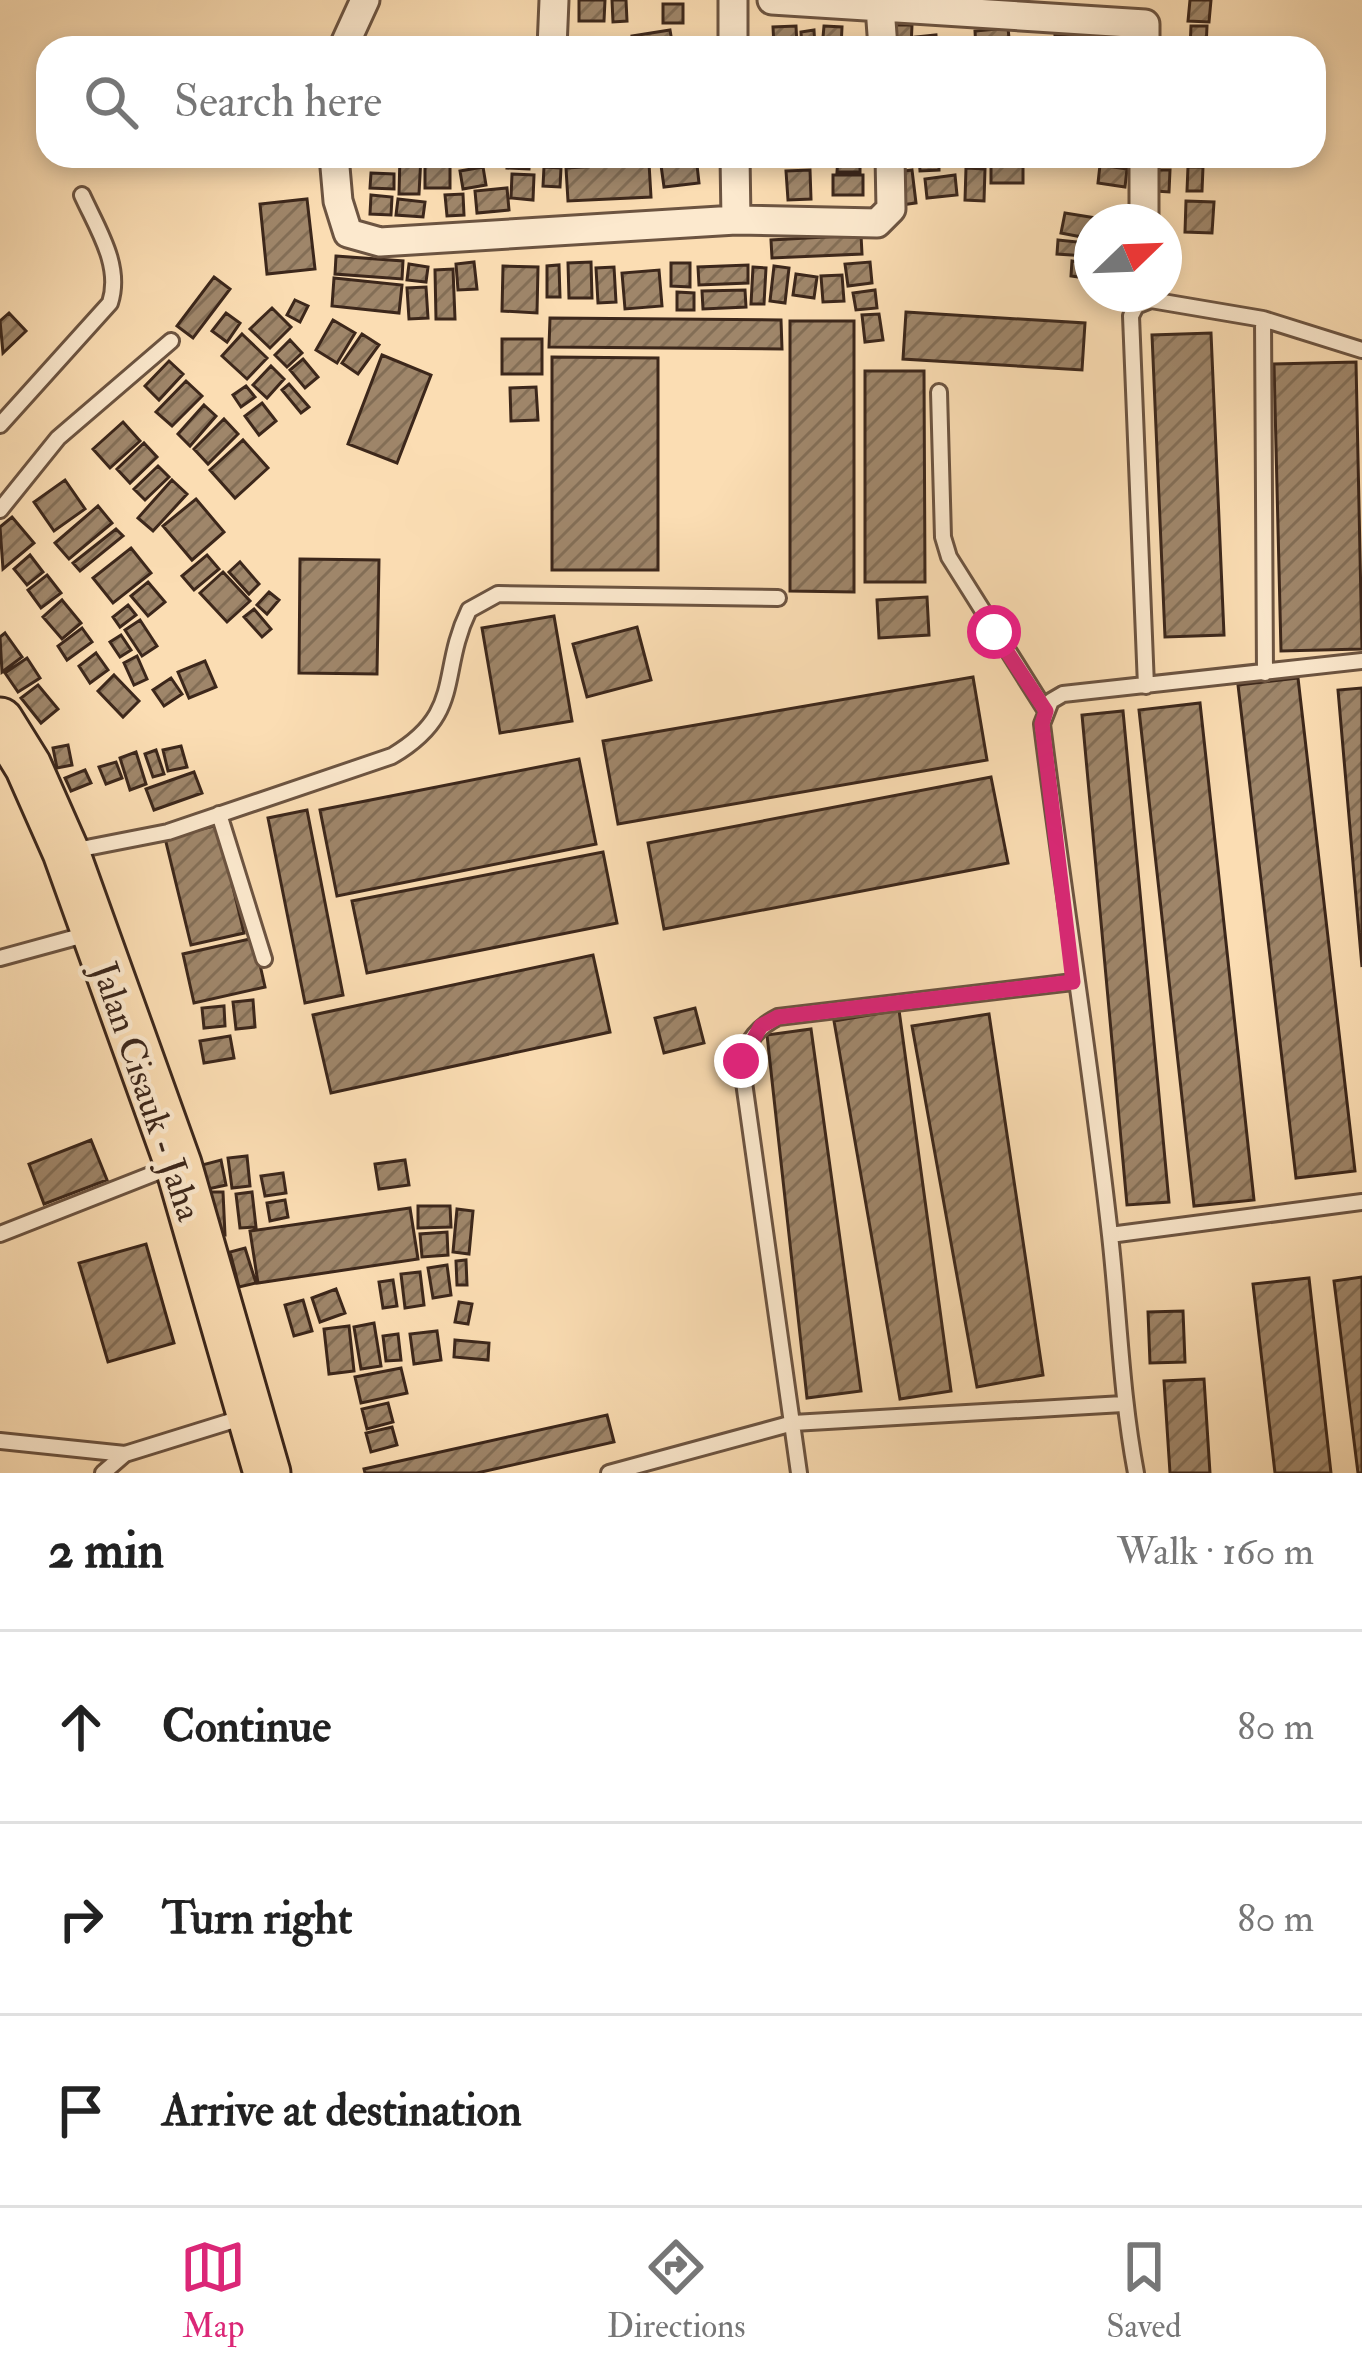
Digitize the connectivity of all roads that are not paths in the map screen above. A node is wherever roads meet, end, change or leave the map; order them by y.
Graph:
1 (365, 0) edge
2 (554, 0) edge
3 (733, 0) edge
4 (772, 0) edge
5 (880, 8) junction
6 (1146, 24) edge
7 (348, 36) edge
8 (552, 36) edge
9 (733, 36) edge
10 (882, 36) edge
11 (335, 168) edge
12 (735, 168) edge
13 (890, 168) edge
14 (1144, 168) edge
15 (82, 196) dead end
16 (1144, 204) edge
17 (736, 220) junction
18 (1263, 319) junction
19 (171, 341) dead end
20 (1362, 350) edge
21 (939, 392) dead end
22 (0, 425) edge
23 (0, 511) edge
24 (778, 598) dead end
25 (1362, 661) edge
26 (1265, 673) junction
27 (1146, 686) junction
28 (1046, 711) junction
29 (0, 721) edge
30 (219, 814) junction
31 (66, 852) junction
32 (93, 933) junction
33 (0, 958) edge
34 (263, 959) dead end
35 (1073, 982) junction
36 (178, 1164) junction
37 (1362, 1202) edge
38 (0, 1234) edge
39 (1110, 1235) junction
40 (1124, 1404) junction
41 (248, 1416) junction
42 (793, 1423) junction
43 (0, 1441) edge
44 (125, 1454) junction
45 (103, 1473) edge
46 (266, 1473) edge
47 (609, 1473) edge
48 (799, 1473) edge
49 (1136, 1473) edge

1 - 7 street
2 - 8 street
3 - 9 street
4 - 5 street
5 - 6 street
5 - 10 street
11 - 17 street
12 - 17 street
13 - 17 street
14 - 16 street
15 - 22 lane
18 - 20 lane
18 - 26 lane
18 - 27 lane
19 - 23 lane
21 - 28 lane
24 - 30 lane
25 - 26 lane
26 - 27 lane
27 - 28 lane
28 - 35 lane
29 - 31 main road, Jalan Cisauk - Jaha
30 - 31 lane
30 - 34 lane
31 - 32 main road, Jalan Cisauk - Jaha
32 - 33 lane
32 - 36 main road, Jalan Cisauk - Jaha
35 - 39 lane
35 - 42 lane
36 - 38 lane
36 - 41 main road, Jalan Cisauk - Jaha
37 - 39 lane
39 - 40 lane
40 - 42 lane
40 - 49 lane
41 - 44 lane
41 - 46 main road, Jalan Cisauk - Jaha
42 - 47 lane
42 - 48 lane
43 - 44 lane
44 - 45 lane

